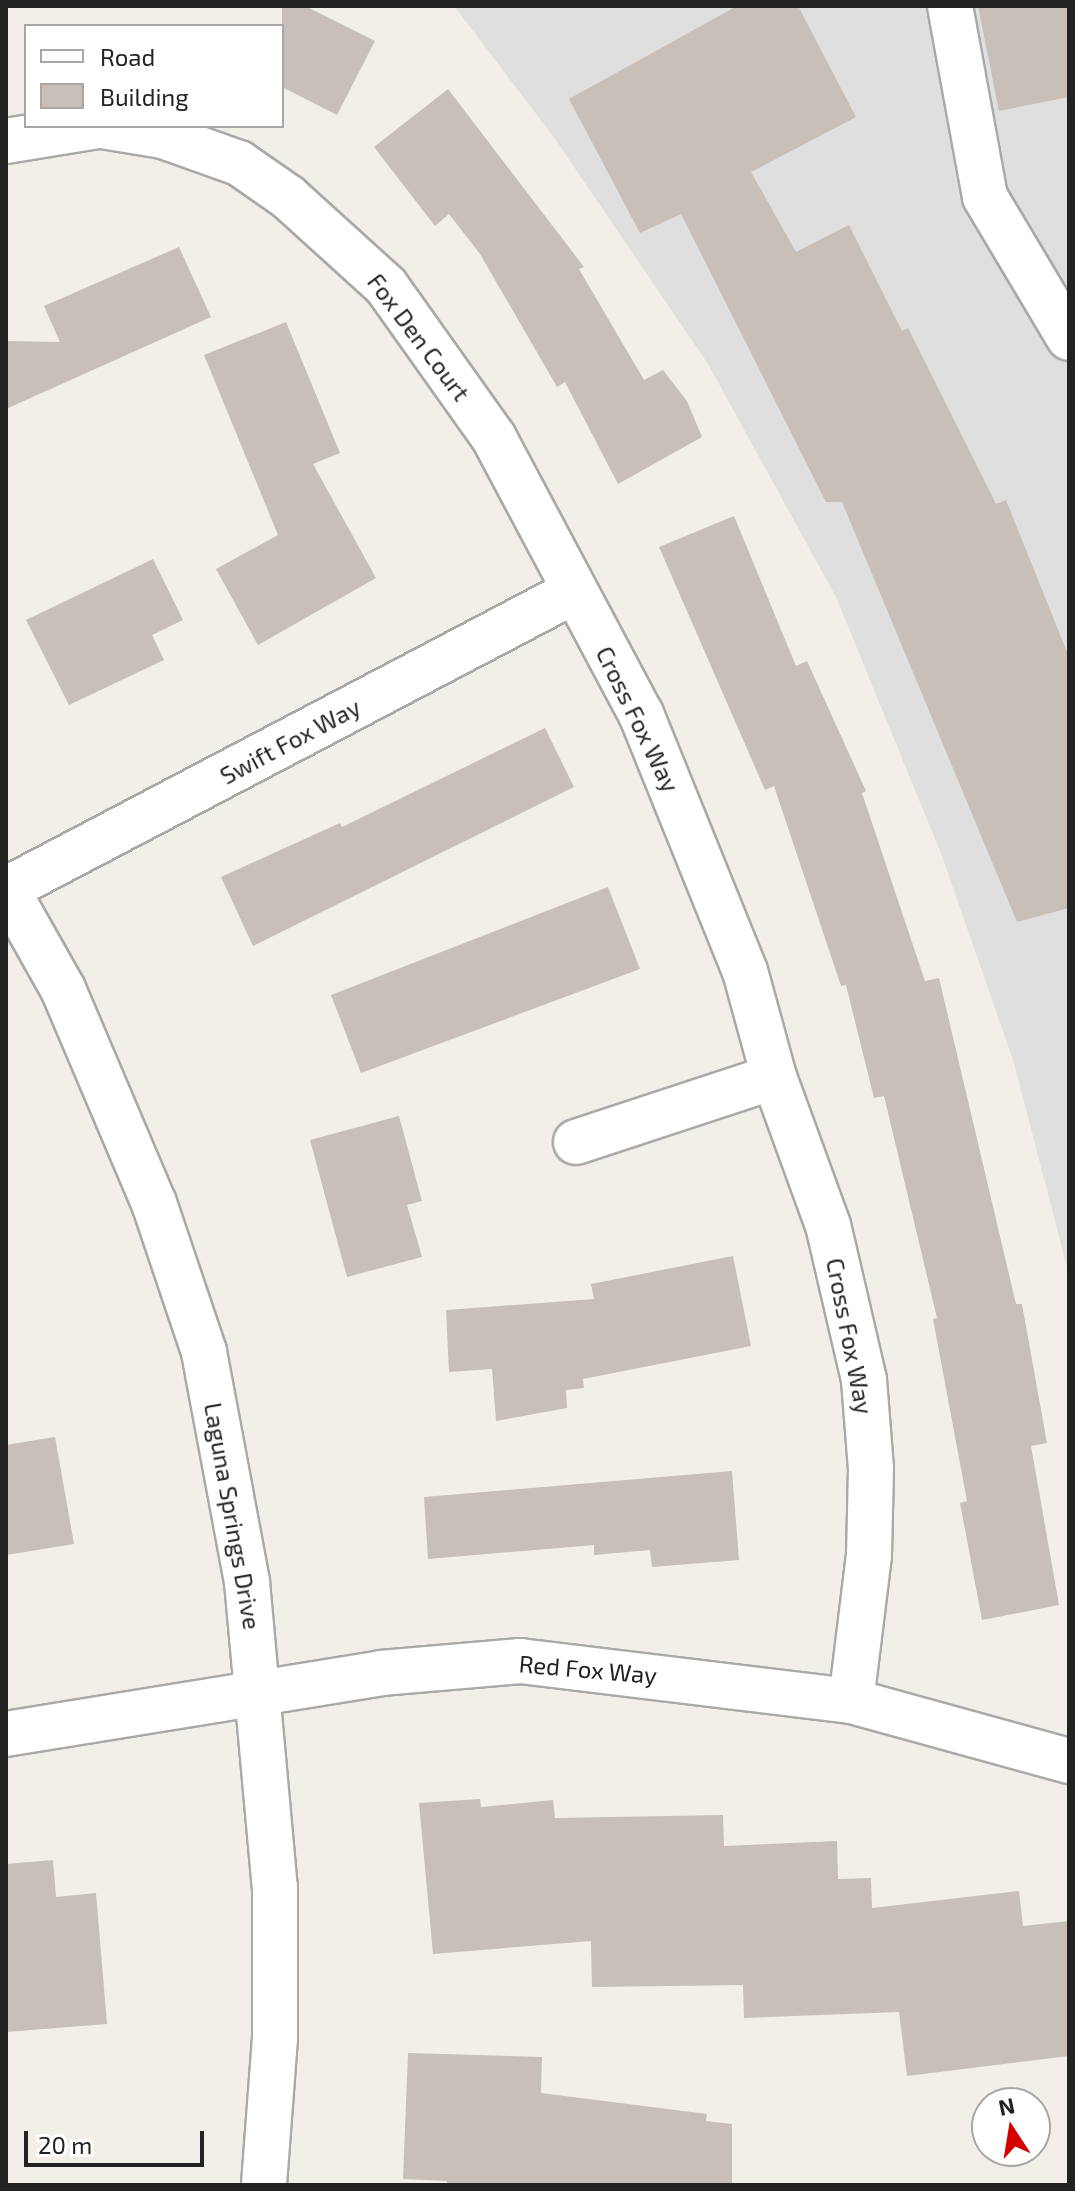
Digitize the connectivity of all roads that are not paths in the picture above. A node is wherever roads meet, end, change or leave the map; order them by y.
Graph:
1 (950, 6) edge
2 (87, 128) edge
3 (113, 128) edge
4 (6, 141) edge
5 (1069, 338) edge
6 (573, 592) junction
7 (6, 889) edge
8 (774, 1077) junction
9 (576, 1142) dead end
10 (261, 1692) junction
11 (851, 1701) junction
12 (6, 1734) edge
13 (1069, 1761) edge
14 (264, 2185) edge

1 - 5 street
2 - 4 street, Fox Den Court
3 - 6 street, Fox Den Court
6 - 7 street, Swift Fox Way
6 - 8 street, Cross Fox Way
7 - 10 street, Laguna Springs Drive
8 - 9 street
8 - 11 street, Cross Fox Way
10 - 11 street, Red Fox Way
10 - 12 street, Red Fox Way
10 - 14 street, Laguna Springs Drive
11 - 13 street, Red Fox Way

